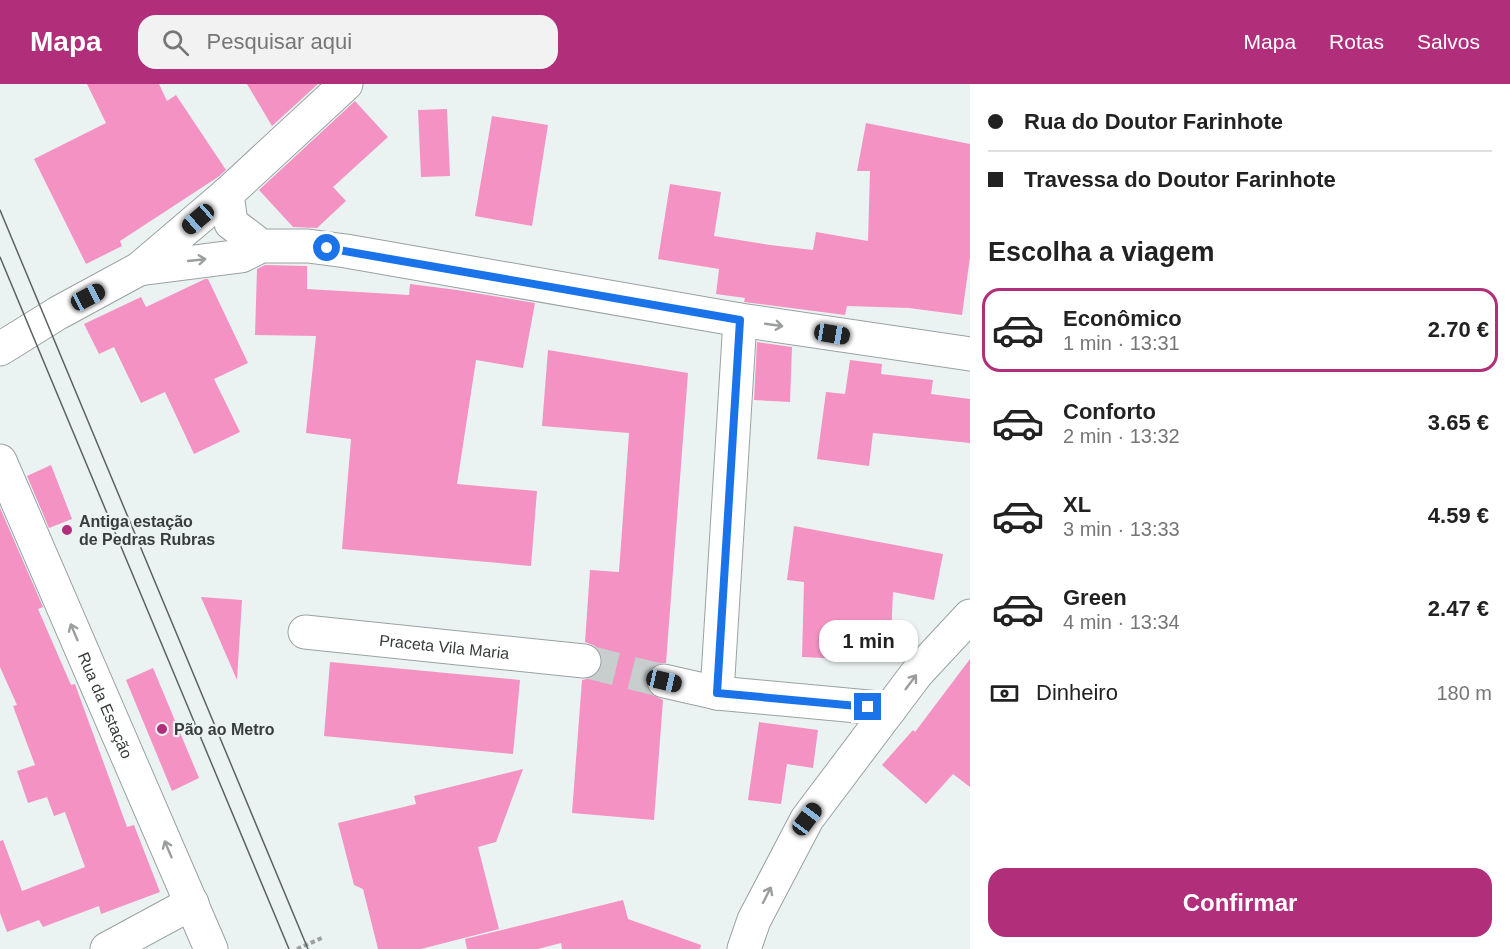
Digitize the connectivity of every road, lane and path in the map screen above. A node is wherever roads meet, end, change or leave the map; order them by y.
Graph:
1 (346, 84) edge
2 (227, 194) junction
3 (261, 246) junction
4 (140, 269) junction
5 (740, 320) junction
6 (0, 349) edge
7 (970, 354) edge
8 (0, 461) edge
9 (970, 616) edge
10 (305, 632) dead end
11 (584, 661) tunnel mouth
12 (664, 681) tunnel mouth
13 (717, 693) junction
14 (890, 709) junction
15 (192, 903) junction
16 (324, 938) dead end
17 (107, 949) edge
18 (211, 949) edge
19 (297, 949) edge
20 (744, 949) edge

1 - 2 street
2 - 3 street
2 - 4 street
4 -> 3 street
3 - 5 street
4 - 6 street
5 -> 7 street
5 - 13 street
15 -> 8 street, Rua da Estação
14 -> 9 street
10 - 11 street, Praceta Vila Maria
12 - 13 street
13 - 14 street
20 -> 14 street
15 - 17 street
15 - 18 street, Rua da Estação
16 - 19 path

